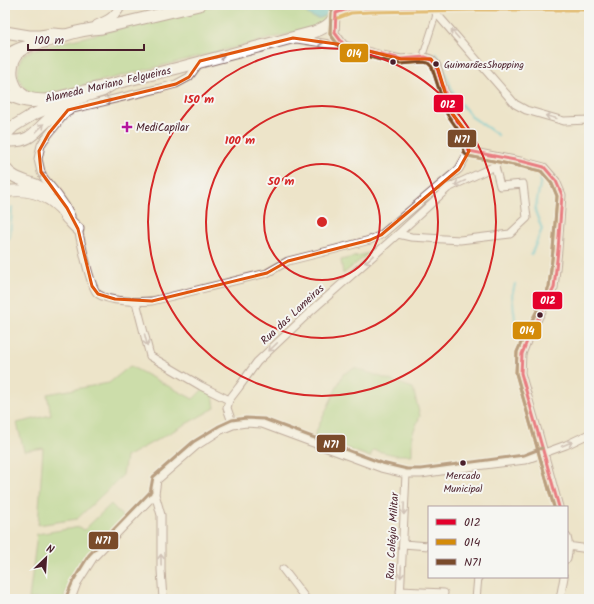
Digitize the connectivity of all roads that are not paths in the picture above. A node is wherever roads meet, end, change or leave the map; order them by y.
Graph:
1 (121, 5) edge
2 (198, 5) edge
3 (475, 5) edge
4 (589, 5) edge
5 (337, 9) edge
6 (435, 9) junction
7 (87, 30) junction
8 (5, 32) edge
9 (65, 35) junction
10 (292, 38) junction
11 (344, 45) junction
12 (28, 46) junction
13 (424, 52) dead end
14 (5, 57) edge
15 (200, 61) junction
16 (113, 84) junction
17 (5, 94) edge
18 (46, 100) junction
19 (68, 110) junction
20 (589, 120) edge
21 (7, 140) edge
22 (469, 151) junction
23 (500, 157) junction
24 (495, 166) junction
25 (5, 168) edge
26 (5, 192) edge
27 (67, 208) junction
28 (78, 229) junction
29 (398, 234) junction
30 (136, 302) junction
31 (229, 400) junction
32 (233, 425) junction
33 (589, 434) edge
34 (544, 453) junction
35 (406, 474) junction
36 (154, 494) junction
37 (559, 506) edge
38 (403, 544) junction
39 (428, 546) edge
40 (568, 546) edge
41 (589, 550) edge
42 (283, 570) dead end
43 (478, 578) edge
44 (564, 578) edge
45 (400, 591) junction
46 (444, 593) dead end
47 (71, 599) edge
48 (163, 599) edge
49 (306, 599) edge
50 (400, 599) edge
51 (476, 599) edge
52 (560, 599) edge

1 - 7 main road
2 - 7 main road
3 - 4 main road
3 - 6 main road
5 - 6 main road
5 - 10 main road, Alameda Mariano Felgueiras
5 - 11 street
6 - 13 street
20 -> 6 street
7 - 9 main road
8 - 9 main road
9 - 12 main road
10 -> 11 street
15 -> 10 main road, Alameda Mariano Felgueiras
11 - 22 street
12 - 14 main road
12 - 18 main road, Alameda Mariano Felgueiras
15 - 16 main road, Alameda Mariano Felgueiras
19 -> 15 street
16 - 18 main road, Alameda Mariano Felgueiras
16 - 21 main road
17 - 18 main road
21 -> 19 main road
27 -> 19 street
22 - 23 street
22 - 30 street
23 - 24 street
23 - 34 street
24 -> 29 street, Rua das Lameiras
24 - 29 street
25 - 27 main road
26 - 28 main road
27 - 28 street
28 - 30 street
29 -> 31 street, Rua das Lameiras
30 -> 31 street
31 - 32 street
32 - 35 street
32 - 36 street
34 -> 33 street
34 - 35 street
34 - 37 street
35 -> 38 street, Rua Colégio Militar
36 - 47 street
48 -> 36 street
38 - 39 street
38 -> 45 street, Rua Colégio Militar
40 - 41 street
42 - 49 street
43 - 51 street
44 - 52 street
45 - 46 street
45 - 50 street, Rua Colégio Militar

